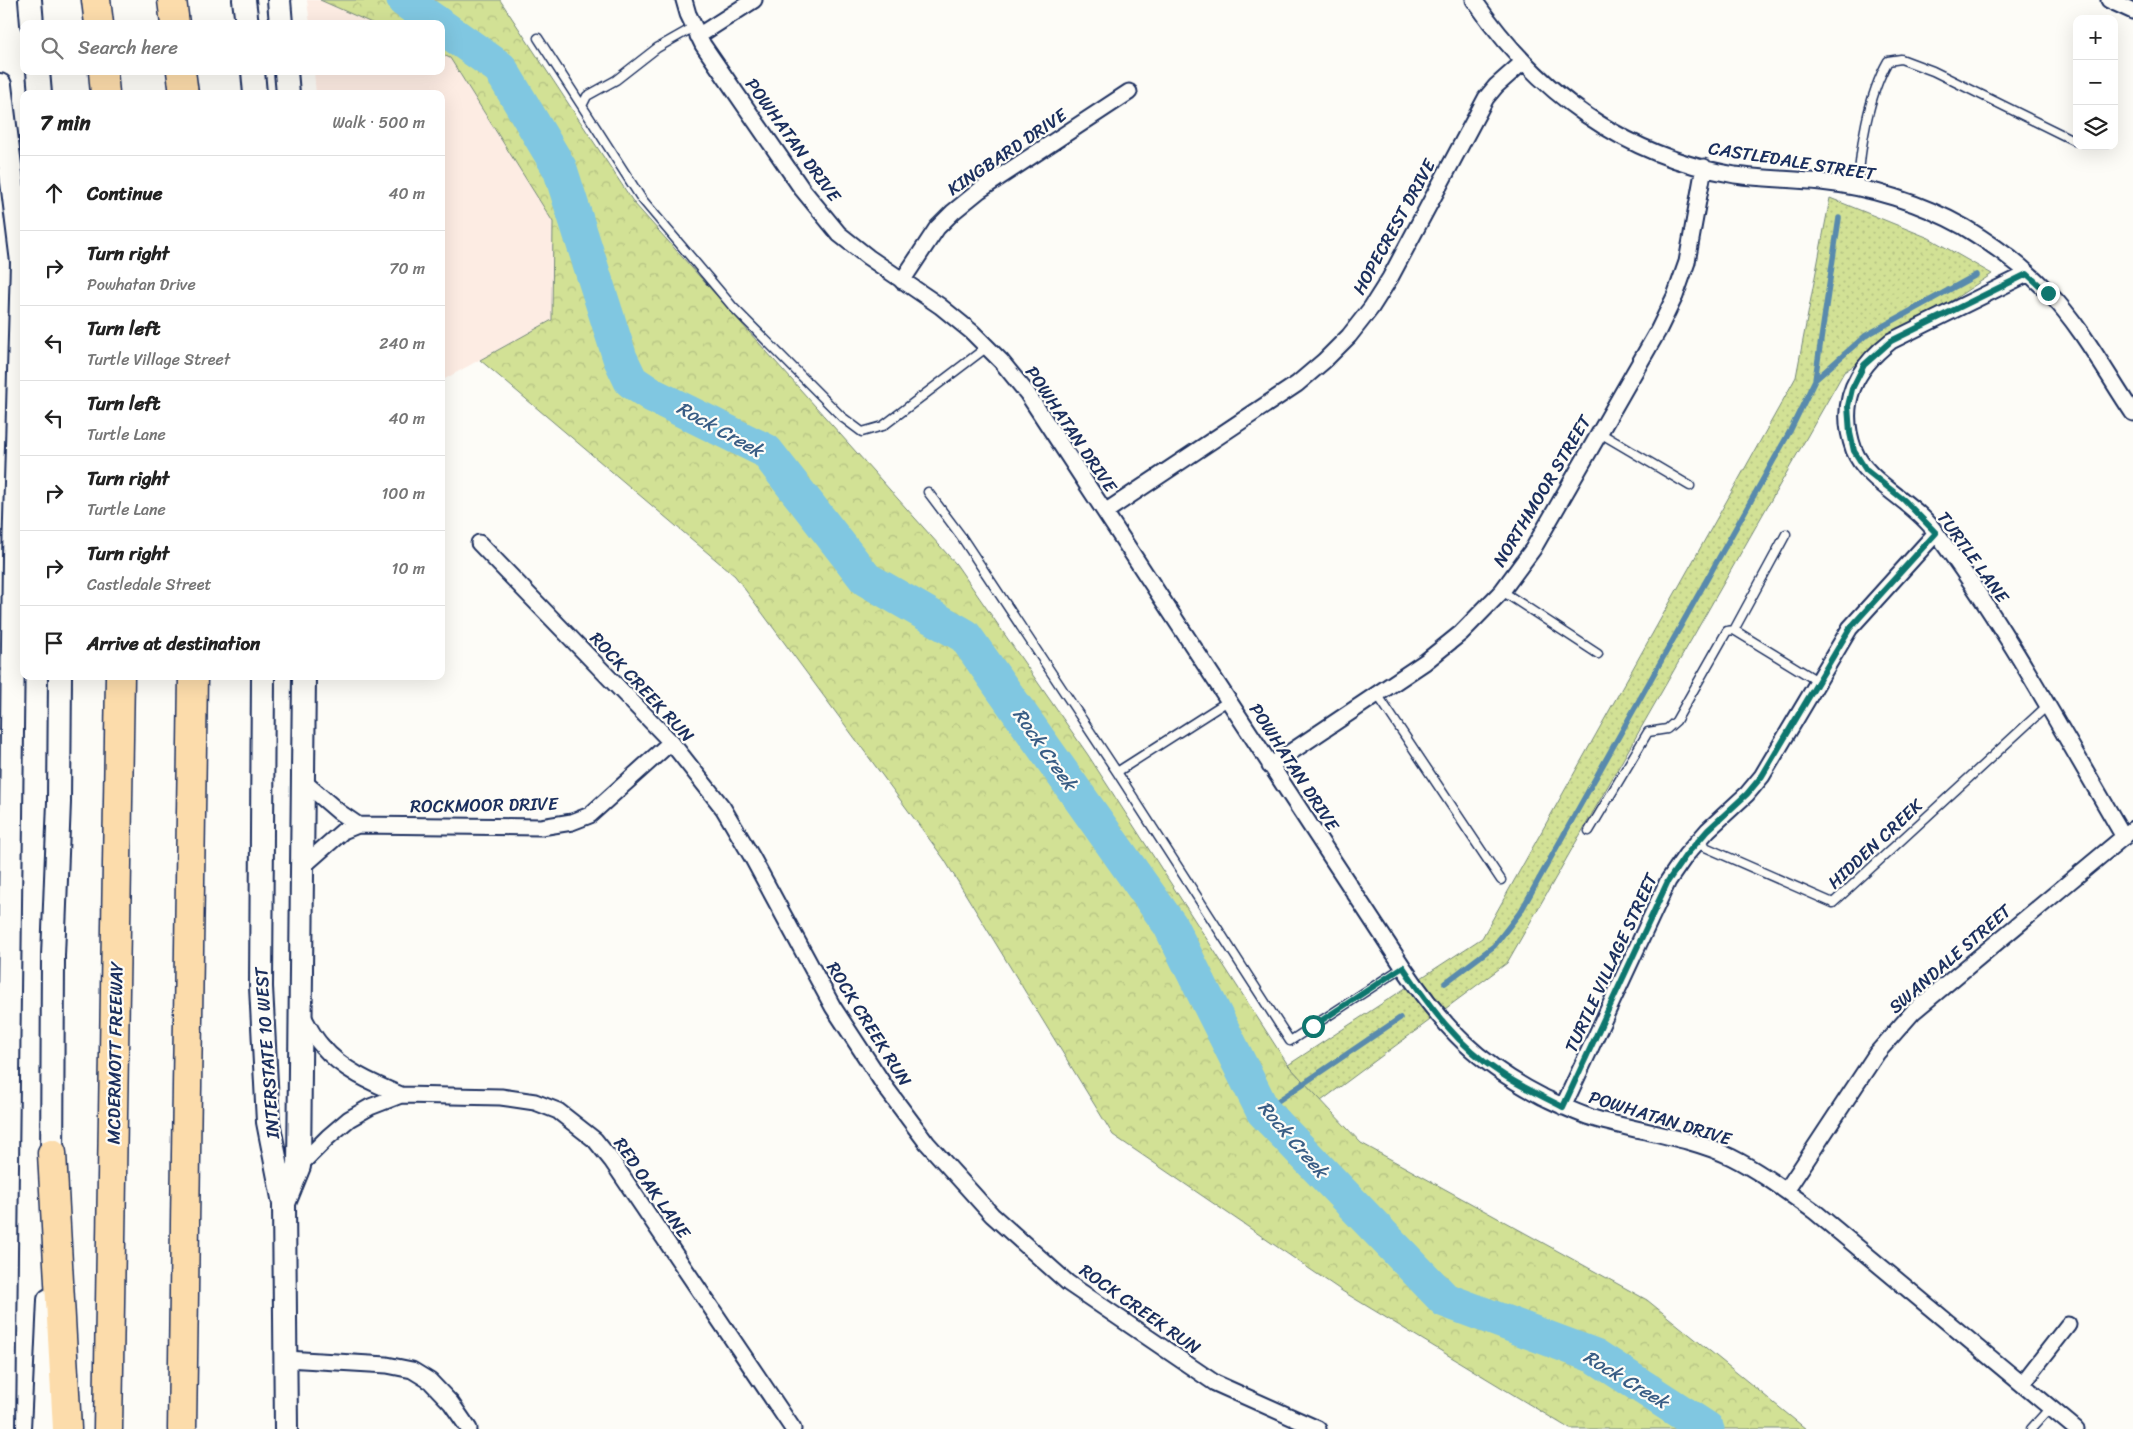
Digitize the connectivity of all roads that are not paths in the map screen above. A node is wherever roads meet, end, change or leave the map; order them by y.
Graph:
1 (30, 0) edge
2 (96, 0) edge
3 (172, 0) edge
4 (244, 0) edge
5 (279, 0) edge
6 (684, 0) edge
7 (754, 0) edge
8 (1474, 0) edge
9 (2109, 0) edge
10 (2133, 11) edge
11 (32, 20) edge
12 (98, 20) edge
13 (174, 20) edge
14 (246, 20) edge
15 (281, 20) edge
16 (696, 32) junction
17 (538, 38) dead end
18 (1523, 62) junction
19 (38, 75) edge
20 (103, 75) edge
21 (182, 75) edge
22 (254, 75) edge
23 (286, 75) edge
24 (0, 85) edge
25 (40, 90) edge
26 (105, 90) edge
27 (183, 90) edge
28 (255, 90) edge
29 (288, 90) edge
30 (1129, 92) dead end
31 (582, 106) junction
32 (2073, 140) edge
33 (1704, 167) junction
34 (1858, 188) junction
35 (20, 246) edge
36 (2027, 274) junction
37 (902, 281) junction
38 (987, 347) junction
39 (20, 406) edge
40 (2133, 413) edge
41 (1600, 432) junction
42 (1690, 486) dead end
43 (928, 492) dead end
44 (1104, 512) junction
45 (13, 513) edge
46 (1936, 533) junction
47 (1786, 534) dead end
48 (479, 543) dead end
49 (1502, 591) junction
50 (20, 614) edge
51 (13, 628) junction
52 (1734, 630) junction
53 (1598, 654) dead end
54 (60, 680) edge
55 (120, 680) edge
56 (193, 680) edge
57 (263, 680) edge
58 (304, 680) edge
59 (1819, 682) junction
60 (1377, 694) junction
61 (1228, 700) junction
62 (2047, 706) junction
63 (671, 742) junction
64 (1270, 766) junction
65 (1117, 772) junction
66 (303, 781) junction
67 (358, 825) junction
68 (1589, 831) dead end
69 (2128, 833) edge
70 (1696, 843) junction
71 (302, 867) junction
72 (5, 875) edge
73 (1501, 880) dead end
74 (1403, 967) junction
75 (301, 1013) junction
76 (401, 1095) junction
77 (1563, 1107) junction
78 (52, 1153) junction
79 (299, 1166) junction
80 (1786, 1191) junction
81 (284, 1203) junction
82 (2068, 1325) dead end
83 (286, 1359) junction
84 (2022, 1384) junction
85 (2050, 1408) junction
86 (4, 1429) edge
87 (43, 1429) edge
88 (67, 1429) edge
89 (108, 1429) edge
90 (182, 1429) edge
91 (286, 1429) edge
92 (469, 1429) edge
93 (793, 1429) edge
94 (1318, 1429) edge
95 (2031, 1429) edge
96 (2076, 1429) edge

1 - 11 main road
2 - 12 highway
3 - 13 highway
4 - 14 main road
5 - 15 main road
6 - 16 street, POWHATAN DRIVE
7 - 16 street
8 - 18 street, CASTLEDALE STREET
9 - 10 street
16 - 31 lane
16 - 37 street, POWHATAN DRIVE
17 - 31 lane
18 - 33 street, CASTLEDALE STREET
18 - 44 street, HOPECREST DRIVE
19 - 25 main road
20 - 26 highway
21 - 27 highway
22 - 28 main road
23 - 29 main road
24 - 35 main road
30 - 37 street, KINGBARD DRIVE
31 - 38 lane
32 - 34 lane
33 - 34 street, CASTLEDALE STREET
33 - 41 street, NORTHMOOR STREET
34 - 36 street, CASTLEDALE STREET
36 - 40 street, CASTLEDALE STREET
36 - 46 street, TURTLE LANE
37 - 38 street, POWHATAN DRIVE
38 - 44 street, POWHATAN DRIVE
39 - 45 main road
41 - 42 lane
41 - 49 street, NORTHMOOR STREET
43 - 65 lane
44 - 61 street, POWHATAN DRIVE
45 - 51 main road
46 - 59 street, TURTLE VILLAGE STREET
46 - 62 street, TURTLE LANE
47 - 52 lane
48 - 63 street, ROCK CREEK RUN
49 - 53 lane
49 - 60 street, NORTHMOOR STREET
50 - 51 main road
51 - 72 main road
52 - 59 lane
52 - 68 lane
54 - 78 main road
55 - 89 highway, MCDERMOTT FREEWAY
56 - 90 highway
57 - 81 main road, INTERSTATE 10 WEST
58 - 66 main road
59 - 70 street, TURTLE VILLAGE STREET
60 - 64 street, NORTHMOOR STREET
60 - 73 lane
61 - 64 street, POWHATAN DRIVE
61 - 65 lane
62 - 69 street, TURTLE LANE
62 - 70 lane, HIDDEN CREEK
63 - 67 street, ROCKMOOR DRIVE
63 - 94 street, ROCK CREEK RUN
64 - 74 street, POWHATAN DRIVE
65 - 74 lane
66 - 67 street
66 - 71 main road
67 - 71 street, ROCKMOOR DRIVE
69 - 80 street, SWANDALE STREET
70 - 77 street, TURTLE VILLAGE STREET
71 - 75 main road
72 - 86 main road
74 - 77 street, POWHATAN DRIVE
75 - 76 street, RED OAK LANE
75 - 79 main road
76 - 79 street, RED OAK LANE
76 - 93 street, RED OAK LANE
77 - 80 street, POWHATAN DRIVE
78 - 87 main road
78 - 88 highway
79 - 81 main road
80 - 84 street, POWHATAN DRIVE
81 - 83 main road, INTERSTATE 10 WEST
82 - 84 street
83 - 91 main road, INTERSTATE 10 WEST
83 - 92 street
84 - 85 street, POWHATAN DRIVE
85 - 95 lane
85 - 96 street, POWHATAN DRIVE

